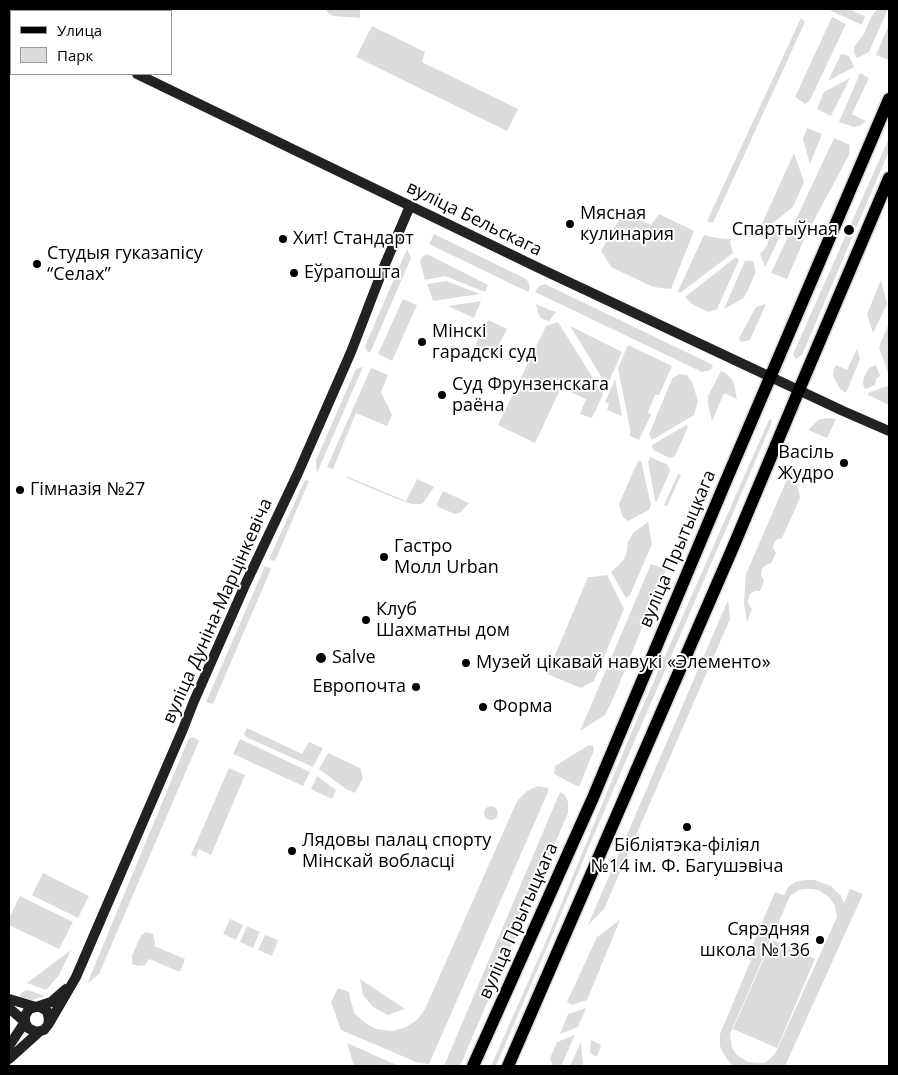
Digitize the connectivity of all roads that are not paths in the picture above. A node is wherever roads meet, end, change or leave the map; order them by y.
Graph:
1 (139, 75) edge
2 (889, 99) edge
3 (889, 178) edge
4 (410, 206) junction
5 (770, 376) junction
6 (798, 390) junction
7 (889, 431) edge
8 (76, 977) junction
9 (9, 999) edge
10 (36, 1007) junction
11 (9, 1008) edge
12 (25, 1022) junction
13 (44, 1028) junction
14 (9, 1046) edge
15 (9, 1059) edge
16 (473, 1066) edge
17 (508, 1066) edge

1 - 4 street, вуліца Бельскага
2 - 5 main road, вуліца Прытыцкага
3 - 6 main road
4 - 5 street, вуліца Бельскага
4 - 8 street, вуліца Дуніна-Марцінкевіча
5 - 6 street, вуліца Бельскага
5 - 16 main road, вуліца Прытыцкага
6 - 7 street, вуліца Бельскага
6 - 17 main road
8 - 10 street
8 - 13 street, вуліца Дуніна-Марцінкевіча
9 - 10 street
10 - 12 street
10 - 13 street
11 - 12 street
12 - 13 street
12 - 14 street
13 - 15 street, вуліца Дуніна-Марцінкевіча

